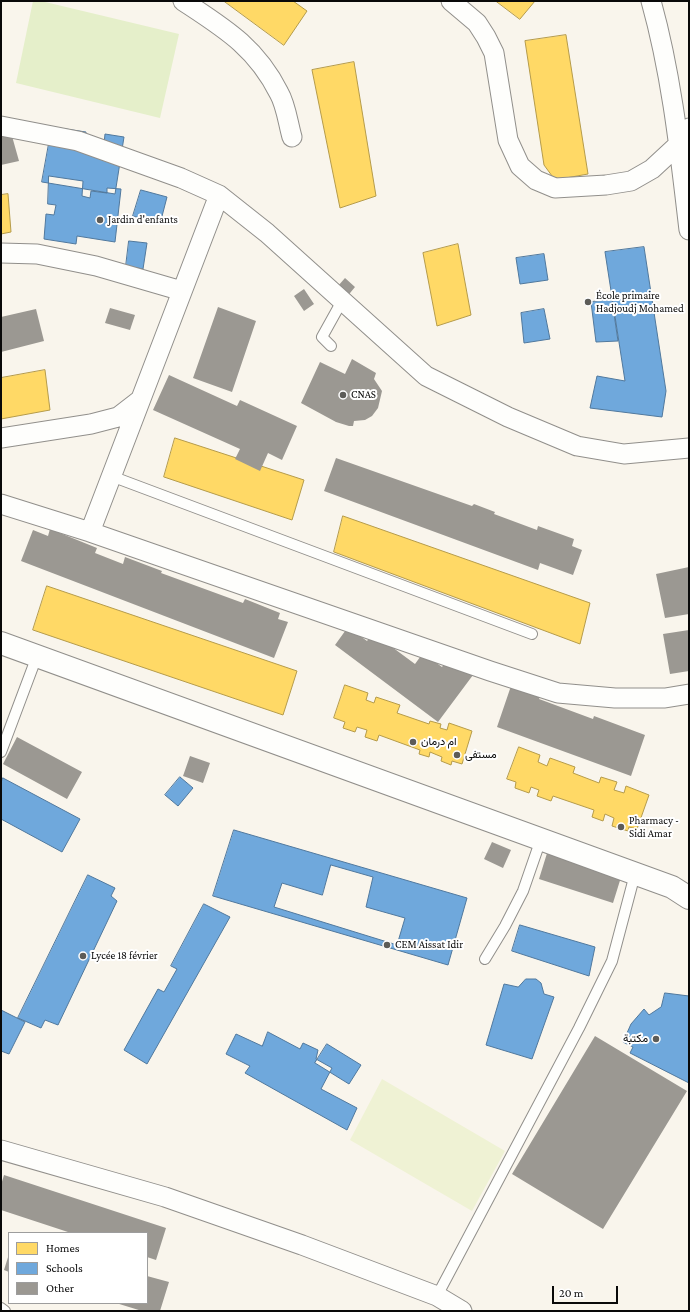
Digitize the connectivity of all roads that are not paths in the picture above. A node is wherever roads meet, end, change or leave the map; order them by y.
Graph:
1 (183, 1) edge
2 (451, 1) edge
3 (651, 1) edge
4 (3, 125) edge
5 (689, 128) edge
6 (292, 137) dead end
7 (679, 144) junction
8 (219, 195) junction
9 (689, 230) edge
10 (1, 253) edge
11 (182, 291) junction
12 (342, 302) junction
13 (331, 346) dead end
14 (141, 399) junction
15 (1, 438) edge
16 (689, 448) edge
17 (111, 476) junction
18 (1, 504) edge
19 (90, 532) junction
20 (532, 634) dead end
21 (1, 643) edge
22 (37, 656) junction
23 (689, 694) edge
24 (1, 752) edge
25 (541, 839) junction
26 (635, 874) junction
27 (689, 898) edge
28 (485, 959) dead end
29 (1, 1150) edge
30 (437, 1296) junction
31 (1, 1308) edge
32 (5, 1311) edge
33 (462, 1311) edge

1 - 6 street
2 - 7 street
3 - 7 street
4 - 8 street
5 - 7 street
7 - 9 street
8 - 11 street
8 - 12 street
10 - 11 street
11 - 14 street
12 - 13 lane
12 - 16 street
14 - 15 street
14 - 17 street
17 - 19 street
17 - 20 lane
18 - 19 street
19 - 23 street
21 - 22 street
22 - 24 lane
22 - 25 street
25 - 26 street
25 - 28 lane
26 - 27 street
26 - 30 lane
29 - 30 street
30 - 33 street
31 - 32 lane

